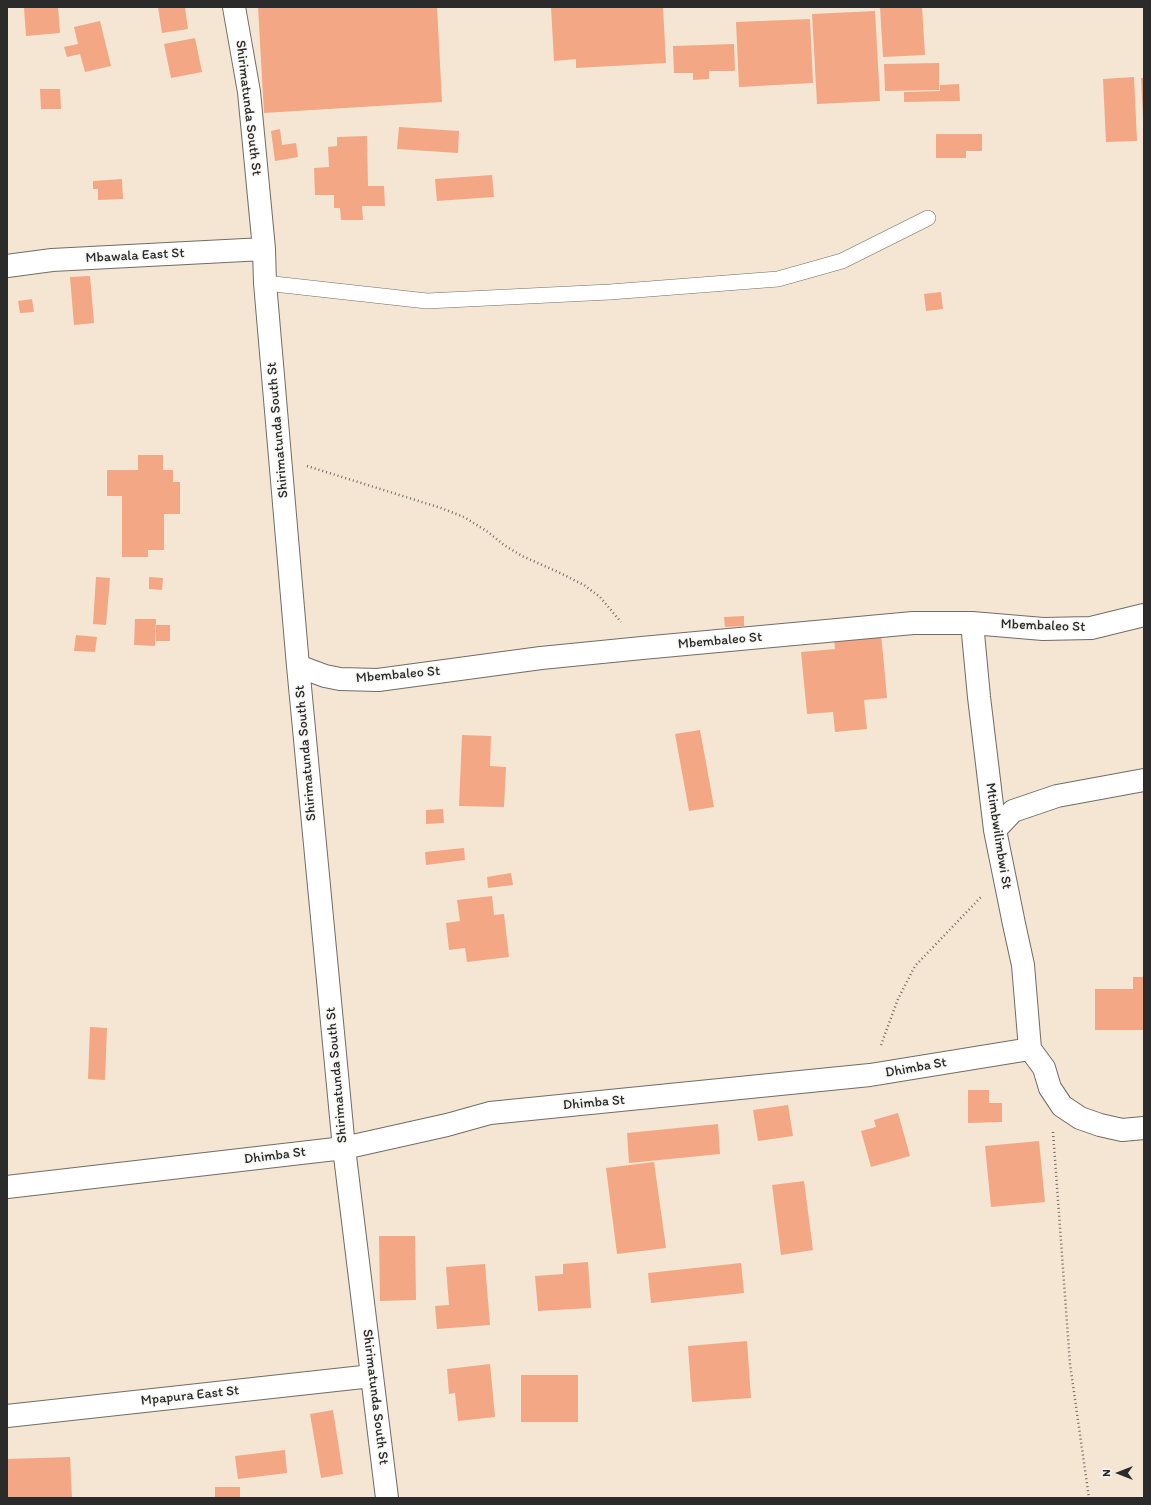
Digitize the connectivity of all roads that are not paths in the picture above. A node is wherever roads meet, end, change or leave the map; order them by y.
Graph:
1 (234, 7) edge
2 (928, 218) dead end
3 (264, 249) junction
4 (7, 266) edge
5 (265, 282) junction
6 (1144, 615) edge
7 (972, 623) junction
8 (298, 666) junction
9 (1144, 780) edge
10 (995, 830) junction
11 (1030, 1049) junction
12 (1144, 1128) edge
13 (344, 1148) junction
14 (7, 1187) edge
15 (372, 1376) junction
16 (7, 1416) edge
17 (387, 1498) edge

1 - 3 street, Shirimatunda South St
2 - 5 lane
3 - 4 street, Mbawala East St
3 - 5 street, Shirimatunda South St
5 - 8 street, Shirimatunda South St
6 - 7 street, Mbembaleo St
7 - 8 street, Mbembaleo St
7 - 10 street, Mtimbwilimbwi St
8 - 13 street, Shirimatunda South St
9 - 10 street
10 - 11 street, Mtimbwilimbwi St
11 - 12 street
11 - 13 street, Dhimba St
13 - 14 street, Dhimba St
13 - 15 street, Shirimatunda South St
15 - 16 street, Mpapura East St
15 - 17 street, Shirimatunda South St

